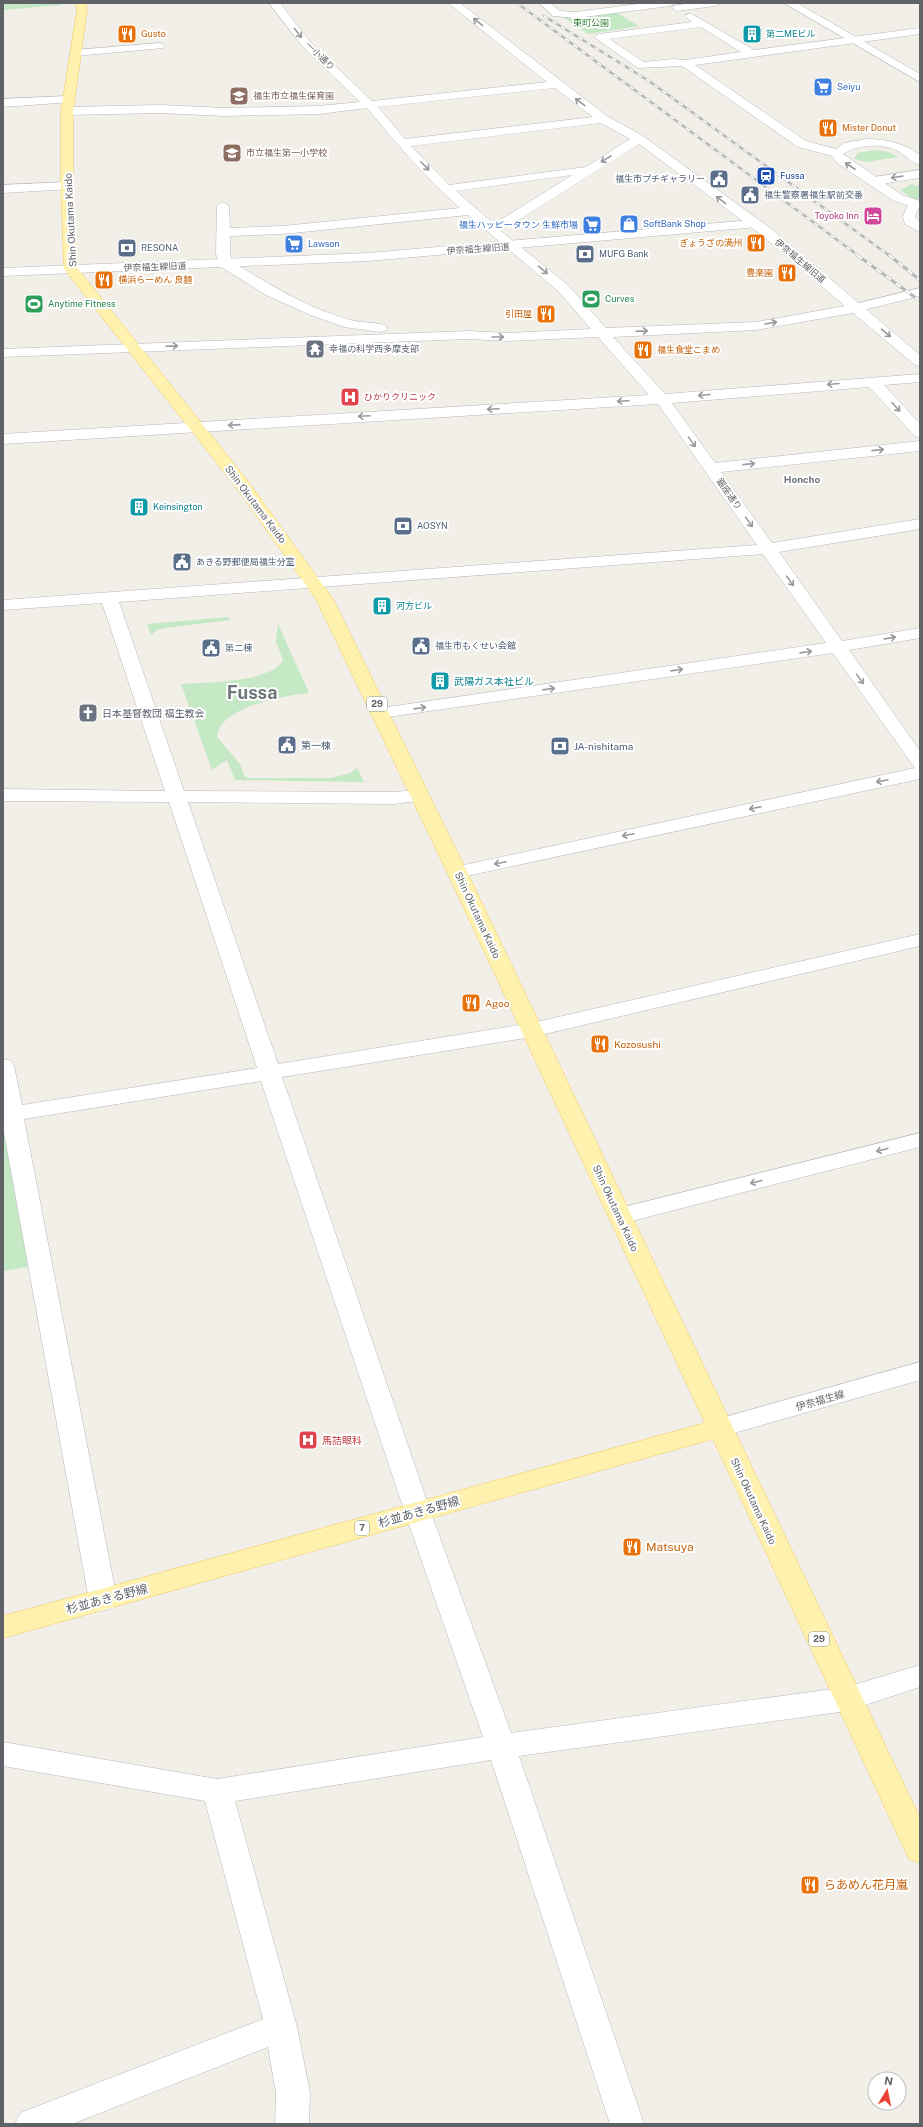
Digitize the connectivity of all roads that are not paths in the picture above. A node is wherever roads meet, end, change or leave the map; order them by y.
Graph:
1 (81, 3) edge
2 (274, 3) edge
3 (454, 3) edge
4 (544, 3) edge
5 (715, 3) edge
6 (789, 3) edge
7 (672, 5) edge
8 (703, 24) junction
9 (920, 31) edge
10 (855, 40) junction
11 (159, 46) dead end
12 (75, 54) junction
13 (752, 54) junction
14 (685, 63) junction
15 (920, 79) edge
16 (557, 84) junction
17 (3, 103) edge
18 (67, 105) junction
19 (371, 106) junction
20 (603, 120) junction
21 (639, 138) junction
22 (402, 143) junction
23 (836, 153) junction
24 (920, 160) edge
25 (589, 169) junction
26 (920, 174) edge
27 (874, 181) junction
28 (66, 186) junction
29 (3, 189) edge
30 (446, 189) junction
31 (917, 205) edge
32 (223, 206) dead end
33 (472, 211) junction
34 (752, 224) junction
35 (920, 228) edge
36 (492, 230) junction
37 (223, 232) junction
38 (513, 246) junction
39 (226, 264) junction
40 (71, 270) junction
41 (3, 272) edge
42 (920, 292) edge
43 (856, 308) junction
44 (376, 333) junction
45 (603, 333) junction
46 (133, 348) junction
47 (3, 353) edge
48 (920, 362) edge
49 (920, 378) edge
50 (872, 380) junction
51 (662, 399) junction
52 (195, 427) junction
53 (920, 433) edge
54 (3, 439) edge
55 (920, 446) edge
56 (710, 468) junction
57 (920, 524) edge
58 (768, 550) junction
59 (314, 583) junction
60 (109, 597) junction
61 (3, 605) edge
62 (920, 633) edge
63 (838, 647) junction
64 (382, 713) junction
65 (920, 764) edge
66 (920, 773) edge
67 (3, 795) edge
68 (178, 796) junction
69 (420, 796) junction
70 (457, 872) junction
71 (920, 940) edge
72 (532, 1030) junction
73 (3, 1066) edge
74 (270, 1072) junction
75 (12, 1114) junction
76 (920, 1140) edge
77 (620, 1216) junction
78 (920, 1371) edge
79 (720, 1428) junction
80 (418, 1513) junction
81 (103, 1600) junction
82 (3, 1627) edge
83 (920, 1676) edge
84 (847, 1699) junction
85 (501, 1746) junction
86 (3, 1754) edge
87 (217, 1791) junction
88 (920, 1850) edge
89 (281, 2027) junction
90 (32, 2124) edge
91 (292, 2124) edge
92 (627, 2124) edge

1 - 12 main road, Shin Okutama Kaido
2 -> 19 street, 一小通り
16 -> 3 street
4 - 7 street
5 - 7 street
6 - 10 street
7 - 8 street
8 - 13 street
8 - 14 street
9 - 10 street
10 - 13 street
10 - 15 street
11 - 12 street
12 - 18 main road, Shin Okutama Kaido
13 - 14 street
14 - 23 street
16 - 19 street
20 -> 16 street
17 - 18 street
18 - 19 street
18 - 28 main road, Shin Okutama Kaido
19 - 22 street, 一小通り
20 - 21 street
20 - 22 street
21 -> 25 street
34 -> 21 street
22 -> 30 street, 一小通り
23 - 24 street
27 -> 23 street
25 - 30 street
25 - 36 street
26 -> 27 street
27 - 31 street
28 - 29 street
28 - 40 main road, Shin Okutama Kaido
30 - 33 street, 銀座通り
31 - 35 street
32 - 37 street
33 - 36 street, 銀座通り
33 - 37 street
34 - 38 street, 伊奈福生線旧道
34 - 43 street, 伊奈福生線旧道
36 - 38 street, 銀座通り
37 - 39 street
38 - 39 street, 伊奈福生線旧道
38 -> 45 street, 銀座通り
39 - 40 street, 伊奈福生線旧道
39 - 44 street
40 - 41 street, 伊奈福生線旧道
40 - 46 main road, Shin Okutama Kaido / 29
42 - 43 street
45 -> 43 street
43 -> 48 street, 伊奈福生線旧道
44 -> 45 street
46 -> 44 street
45 - 51 street, 銀座通り
46 - 47 street
46 - 52 main road, Shin Okutama Kaido / 29
49 - 50 street
50 -> 51 street
50 -> 53 street
51 -> 52 street
51 -> 56 street, 銀座通り
52 - 54 street
52 - 59 main road, Shin Okutama Kaido / 29
56 -> 55 street
56 -> 58 street, 銀座通り
57 - 58 street
58 - 59 street
58 -> 63 street, 銀座通り
59 - 60 street
59 - 64 main road, Shin Okutama Kaido / 29
60 - 61 street
60 - 68 street
63 -> 62 street
64 -> 63 street
63 -> 65 street, 銀座通り
64 - 69 main road, Shin Okutama Kaido / 29
66 -> 70 street
67 - 68 street
68 - 69 street
68 - 74 street
69 - 70 main road, Shin Okutama Kaido / 29
70 - 72 main road, Shin Okutama Kaido / 29
71 - 72 street
72 - 74 street
72 - 77 main road, Shin Okutama Kaido / 29
73 - 75 street
74 - 75 street
74 - 80 street
75 - 81 street
76 -> 77 street
77 - 79 main road, Shin Okutama Kaido / 29
78 - 79 street, 伊奈福生線
79 - 80 main road, 杉並あきる野線 / 7
79 - 84 main road, Shin Okutama Kaido / 29
80 - 81 main road, 杉並あきる野線 / 7
80 - 85 street
81 - 82 main road, 杉並あきる野線 / 7
83 - 84 street
84 - 85 street
84 - 88 main road, Shin Okutama Kaido / 29
85 - 87 street
85 - 92 street
86 - 87 street
87 - 89 street
89 - 90 street
89 - 91 street

